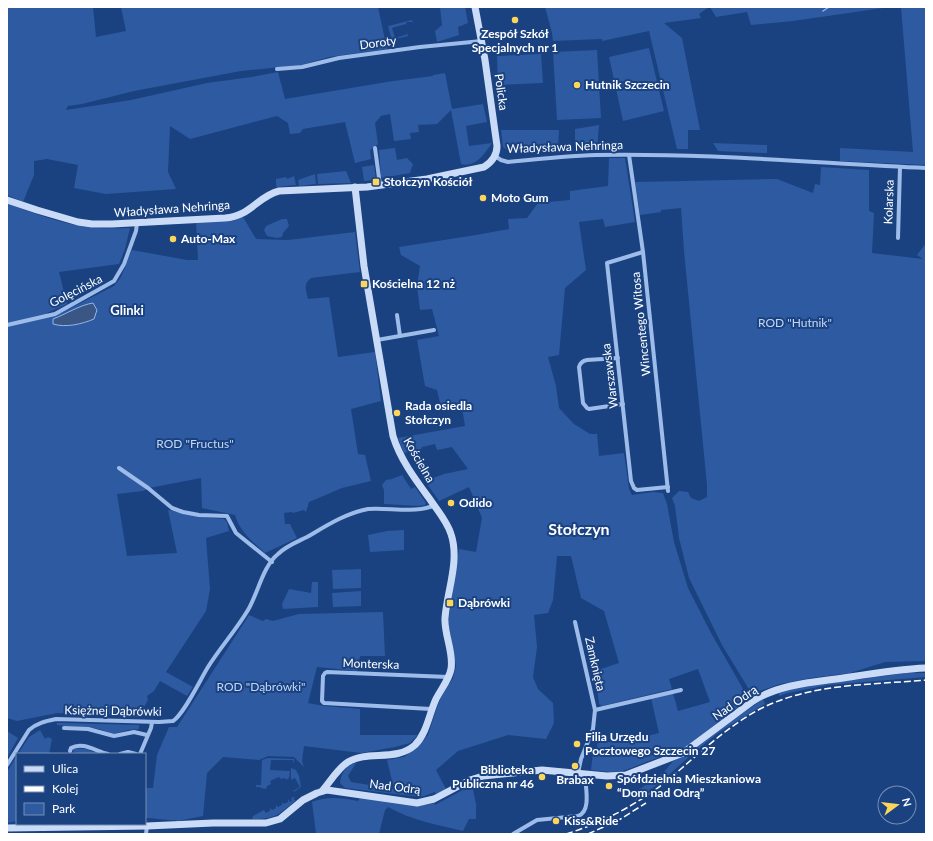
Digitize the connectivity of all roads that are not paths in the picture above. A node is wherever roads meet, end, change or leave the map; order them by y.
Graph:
1 (475, 7) edge
2 (482, 41) junction
3 (277, 69) dead end
4 (375, 148) dead end
5 (629, 155) junction
6 (495, 156) junction
7 (900, 167) junction
8 (926, 168) edge
9 (380, 185) junction
10 (355, 187) junction
11 (7, 200) edge
12 (137, 223) junction
13 (898, 238) dead end
14 (643, 252) junction
15 (397, 315) dead end
16 (7, 325) edge
17 (434, 330) dead end
18 (400, 336) junction
19 (377, 340) junction
20 (618, 358) junction
21 (623, 404) junction
22 (118, 468) dead end
23 (668, 489) joint
24 (434, 505) junction
25 (272, 562) junction
26 (575, 622) dead end
27 (926, 668) edge
28 (448, 677) junction
29 (681, 690) dead end
30 (432, 709) junction
31 (595, 710) junction
32 (152, 722) junction
33 (64, 728) dead end
34 (147, 735) junction
35 (70, 752) dead end
36 (105, 753) edge
37 (140, 753) edge
38 (7, 765) edge
39 (338, 772) junction
40 (582, 774) junction
41 (322, 791) junction
42 (336, 791) junction
43 (147, 826) junction
44 (7, 828) edge
45 (146, 834) edge
46 (513, 834) edge

1 - 2 street, Policka
2 - 3 street, Doroty
2 - 6 street, Policka
4 - 9 street
5 - 6 street, Władysława Nehringa
5 - 7 street, Władysława Nehringa
5 - 14 street, Wincentego Witosa
6 - 9 street, Władysława Nehringa
7 - 8 street, Władysława Nehringa
7 - 13 street, Kolarska
9 - 10 street, Władysława Nehringa
10 - 12 street, Władysława Nehringa
10 - 19 street, Kościelna
11 - 12 street, Władysława Nehringa
12 - 16 street, Golęcińska
14 - 20 street, Warszawska
14 - 23 street, Wincentego Witosa
15 - 18 street
17 - 18 street
18 - 19 street
19 - 24 street, Kościelna
20 - 21 street, Warszawska
20 - 21 street
21 - 23 street, Warszawska
22 - 25 street
24 - 25 street, Księżnej Dąbrówki
24 - 28 street, Kościelna
25 - 32 street, Księżnej Dąbrówki
26 - 31 street, Zamknięta
27 - 40 street, Nad Odrą
28 - 30 street, Kościelna
28 - 30 street, Monterska
29 - 31 street, Zamknięta
30 - 39 street, Kościelna
31 - 40 street, Zamknięta
32 - 34 street
32 - 38 street, Księżnej Dąbrówki
33 - 34 street
34 - 37 street
35 - 36 street
39 - 41 street, Kościelna
39 - 42 street
40 - 42 street, Nad Odrą
40 - 46 street, Zamknięta
41 - 42 street, Nad Odrą
41 - 43 street, Nad Odrą
43 - 44 street, Nad Odrą
43 - 45 street

